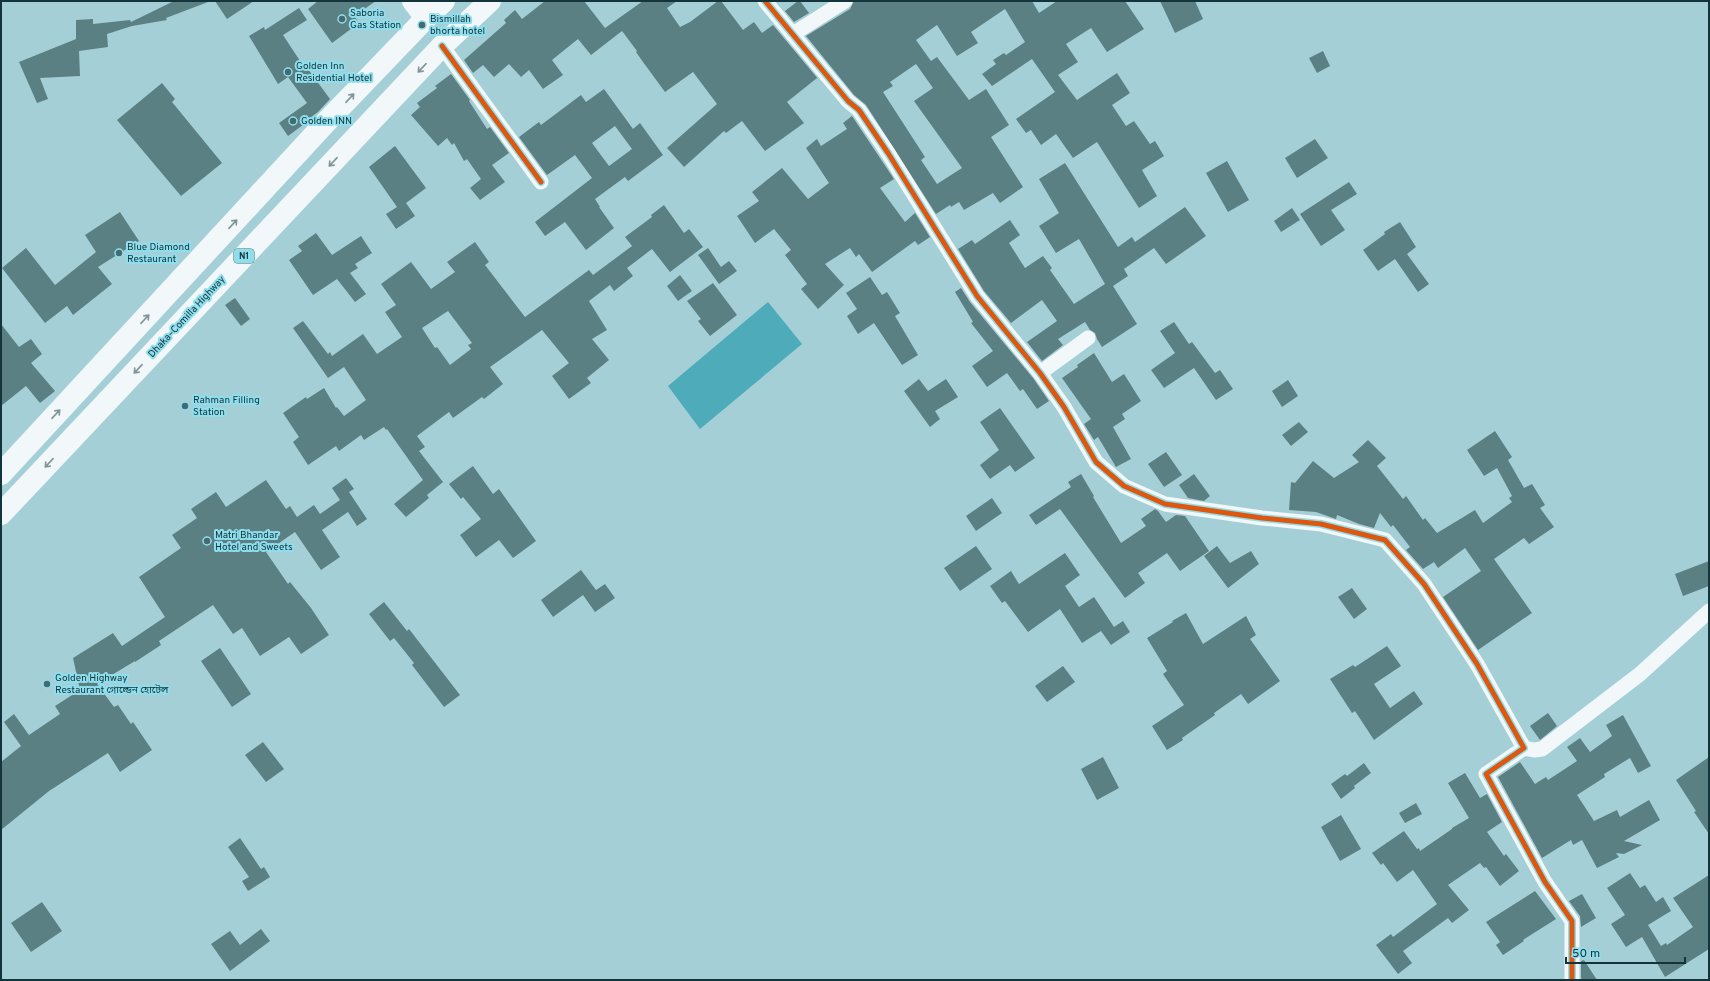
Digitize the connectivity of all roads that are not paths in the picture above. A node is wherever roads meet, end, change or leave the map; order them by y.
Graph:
1 (413, 1) edge
2 (444, 1) edge
3 (490, 1) edge
4 (765, 1) edge
5 (845, 1) edge
6 (426, 18) junction
7 (793, 34) junction
8 (442, 46) junction
9 (541, 182) dead end
10 (1088, 338) dead end
11 (1040, 373) junction
12 (1, 474) edge
13 (1, 514) edge
14 (1709, 612) edge
15 (1524, 748) junction
16 (1572, 980) edge

1 - 6 main road
2 - 6 main road
3 - 8 main road, Dhaka–Comilla Highway / N1
4 - 7 street
5 - 7 street
12 -> 6 main road
7 - 11 street
8 - 9 street
8 -> 13 main road, Dhaka–Comilla Highway / N1
10 - 11 street
11 - 15 street
14 - 15 street
15 - 16 street

